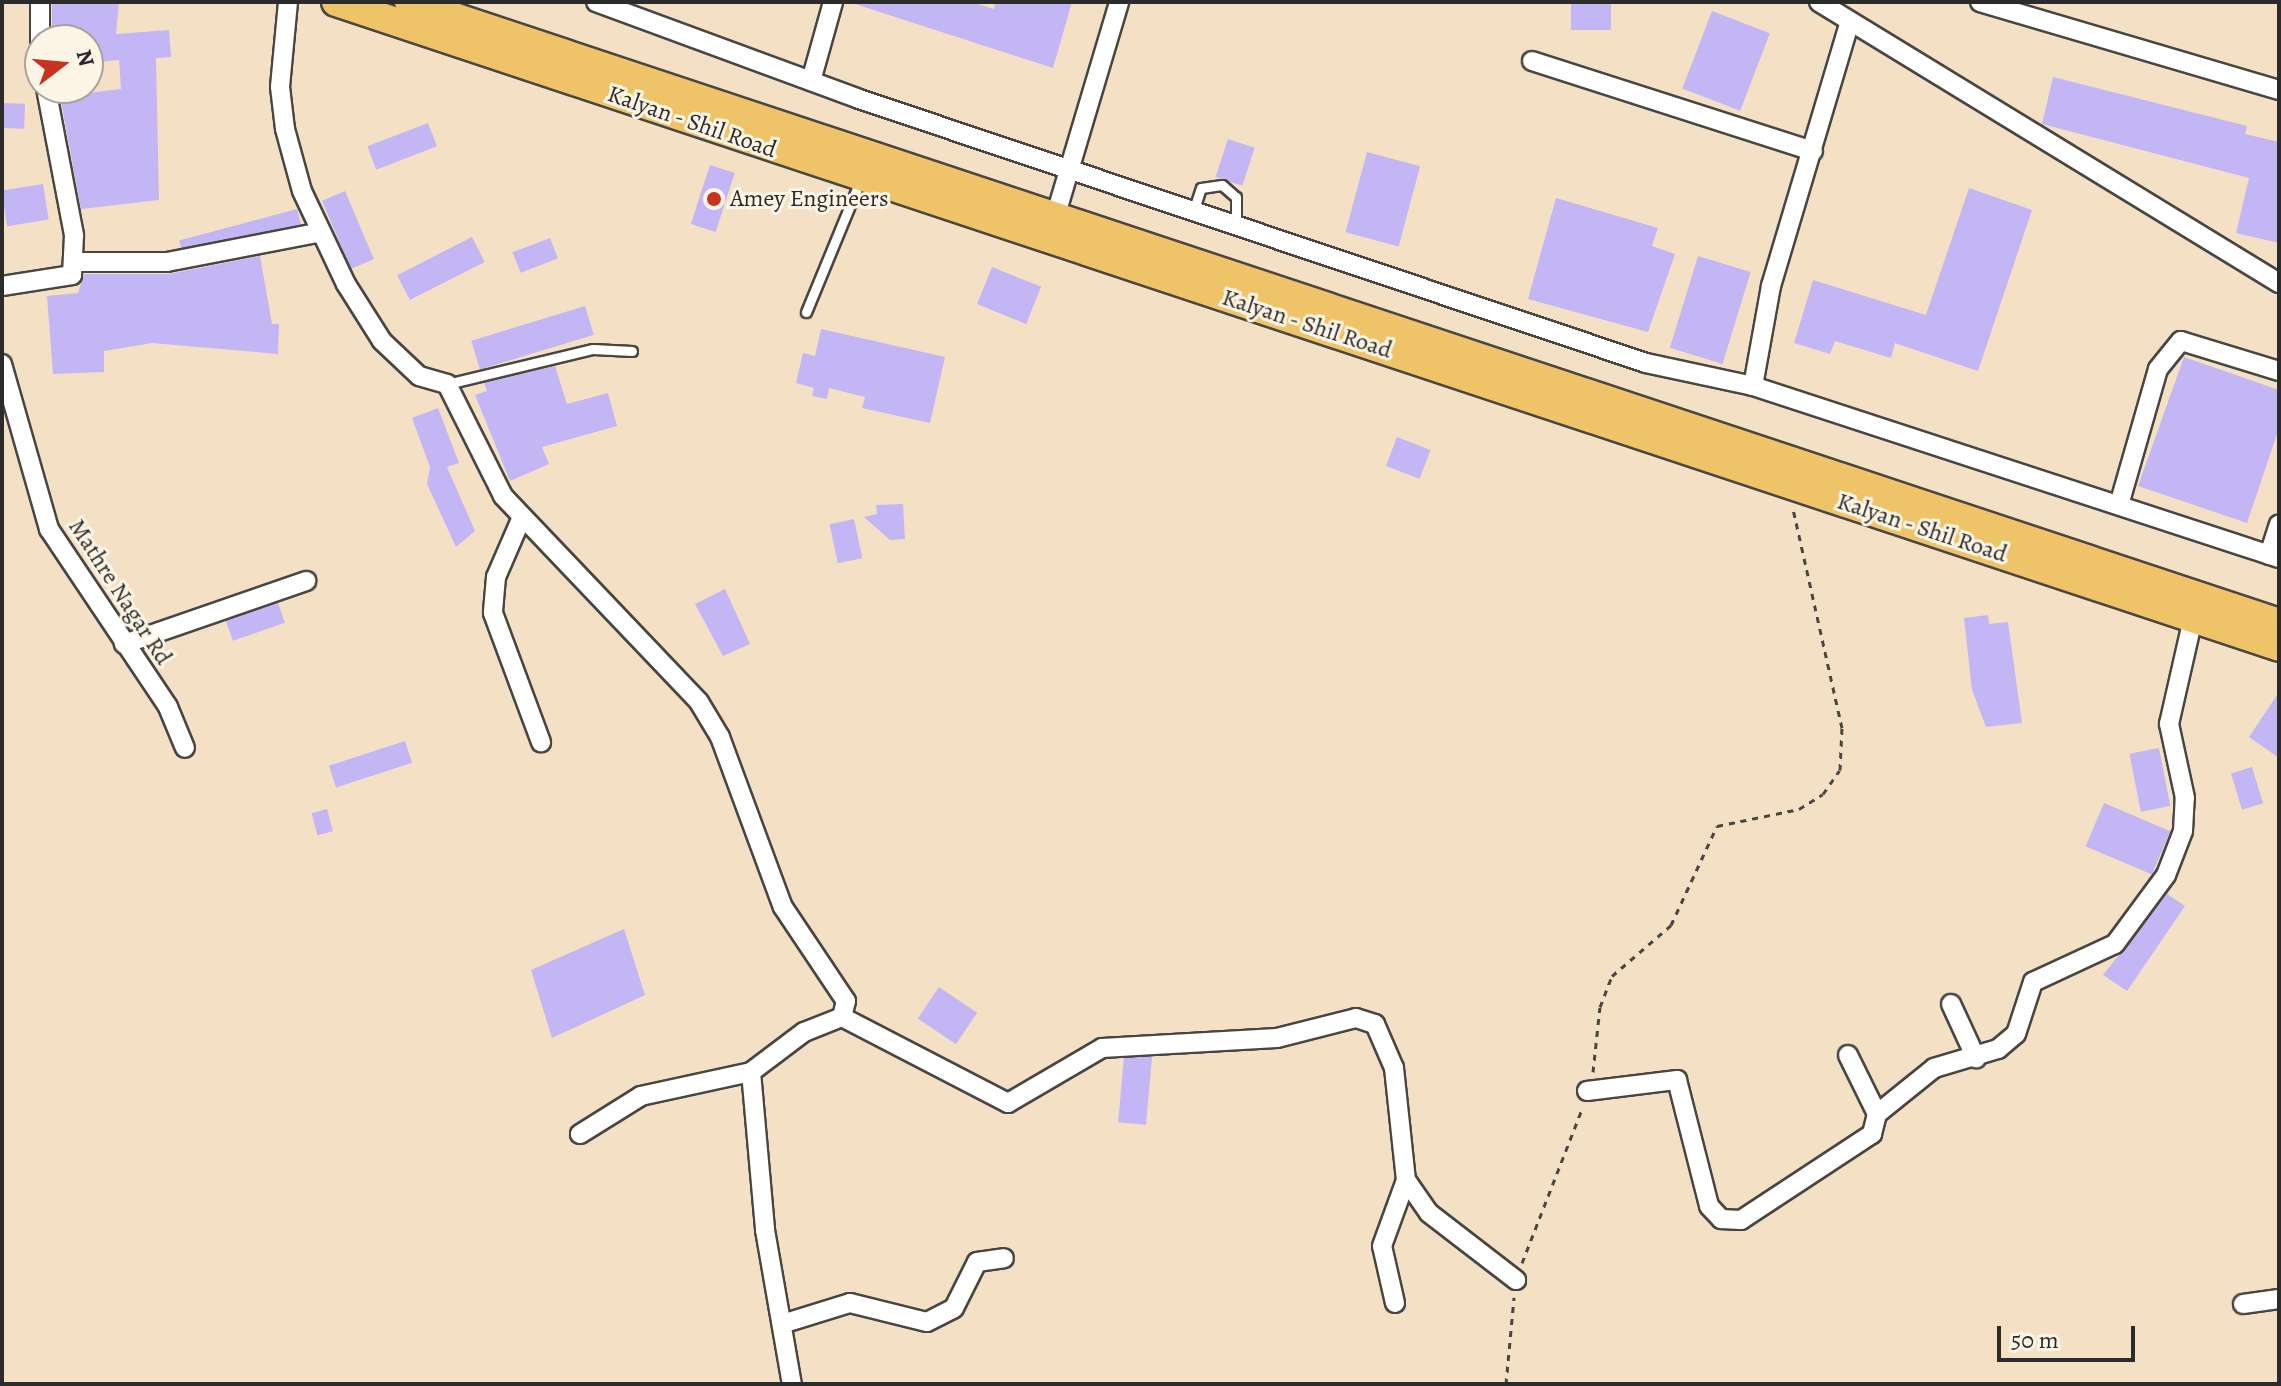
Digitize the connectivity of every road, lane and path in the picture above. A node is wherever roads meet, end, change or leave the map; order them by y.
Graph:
1 (40, 2) edge
2 (288, 2) edge
3 (336, 2) edge
4 (409, 2) edge
5 (833, 2) edge
6 (1119, 2) edge
7 (1819, 2) edge
8 (1980, 2) edge
9 (604, 3) edge
10 (40, 24) edge
11 (1849, 24) junction
12 (1532, 61) dead end
13 (811, 81) junction
14 (2279, 90) edge
15 (49, 104) edge
16 (1813, 151) junction
17 (871, 152) junction
18 (1069, 165) junction
19 (861, 179) junction
20 (1195, 206) junction
21 (1236, 220) junction
22 (1052, 226) junction
23 (321, 232) junction
24 (73, 262) junction
25 (2279, 283) edge
26 (2, 286) edge
27 (806, 312) dead end
28 (632, 351) dead end
29 (2, 364) edge
30 (2279, 371) edge
31 (447, 384) junction
32 (1753, 386) junction
33 (1790, 484) junction
34 (2119, 505) junction
35 (522, 517) junction
36 (2279, 525) edge
37 (2274, 556) edge
38 (306, 581) dead end
39 (2193, 618) junction
40 (2279, 623) edge
41 (124, 644) junction
42 (2279, 647) edge
43 (541, 742) dead end
44 (185, 748) dead end
45 (1951, 1004) dead end
46 (842, 1017) junction
47 (1848, 1055) dead end
48 (1976, 1058) junction
49 (751, 1072) junction
50 (1587, 1091) junction
51 (1877, 1114) junction
52 (580, 1134) dead end
53 (1406, 1180) junction
54 (1004, 1258) dead end
55 (1516, 1280) junction
56 (2279, 1299) edge
57 (1395, 1303) dead end
58 (2243, 1304) dead end
59 (782, 1324) junction
60 (792, 1384) edge
61 (1506, 1384) edge

1 - 10 street
2 - 23 street
3 - 19 main road, Kalyan - Shil Road
4 - 17 main road, Kalyan - Shil Road
5 - 13 street
6 - 18 street
7 - 11 street
8 - 14 street
9 - 13 street
11 - 16 street
11 - 25 street
12 - 16 street
13 - 18 street
15 - 24 street
16 - 32 street
17 - 19 lane
17 - 22 main road, Kalyan - Shil Road
18 - 20 street
18 - 22 street
19 - 22 main road, Kalyan - Shil Road
19 - 27 lane
20 - 21 street
20 - 21 lane
21 - 32 street
22 - 33 main road, Kalyan - Shil Road
22 - 40 main road, Kalyan - Shil Road
23 - 24 street
23 - 31 street
24 - 26 street
28 - 31 lane
29 - 41 street, Mathre Nagar Rd
30 - 34 street
31 - 35 street
32 - 34 street
33 - 39 main road, Kalyan - Shil Road
33 - 50 path
34 - 37 street
35 - 43 street
35 - 46 street
36 - 37 street
38 - 41 street
39 - 42 main road, Kalyan - Shil Road
39 - 48 street
41 - 44 street, Mathre Nagar Rd
45 - 48 street
46 - 49 street
46 - 53 street
47 - 51 street
48 - 51 street
49 - 52 street
49 - 59 street
50 - 51 street
50 - 55 path
53 - 55 street
53 - 57 street
54 - 59 street
55 - 61 path
56 - 58 street
59 - 60 street

